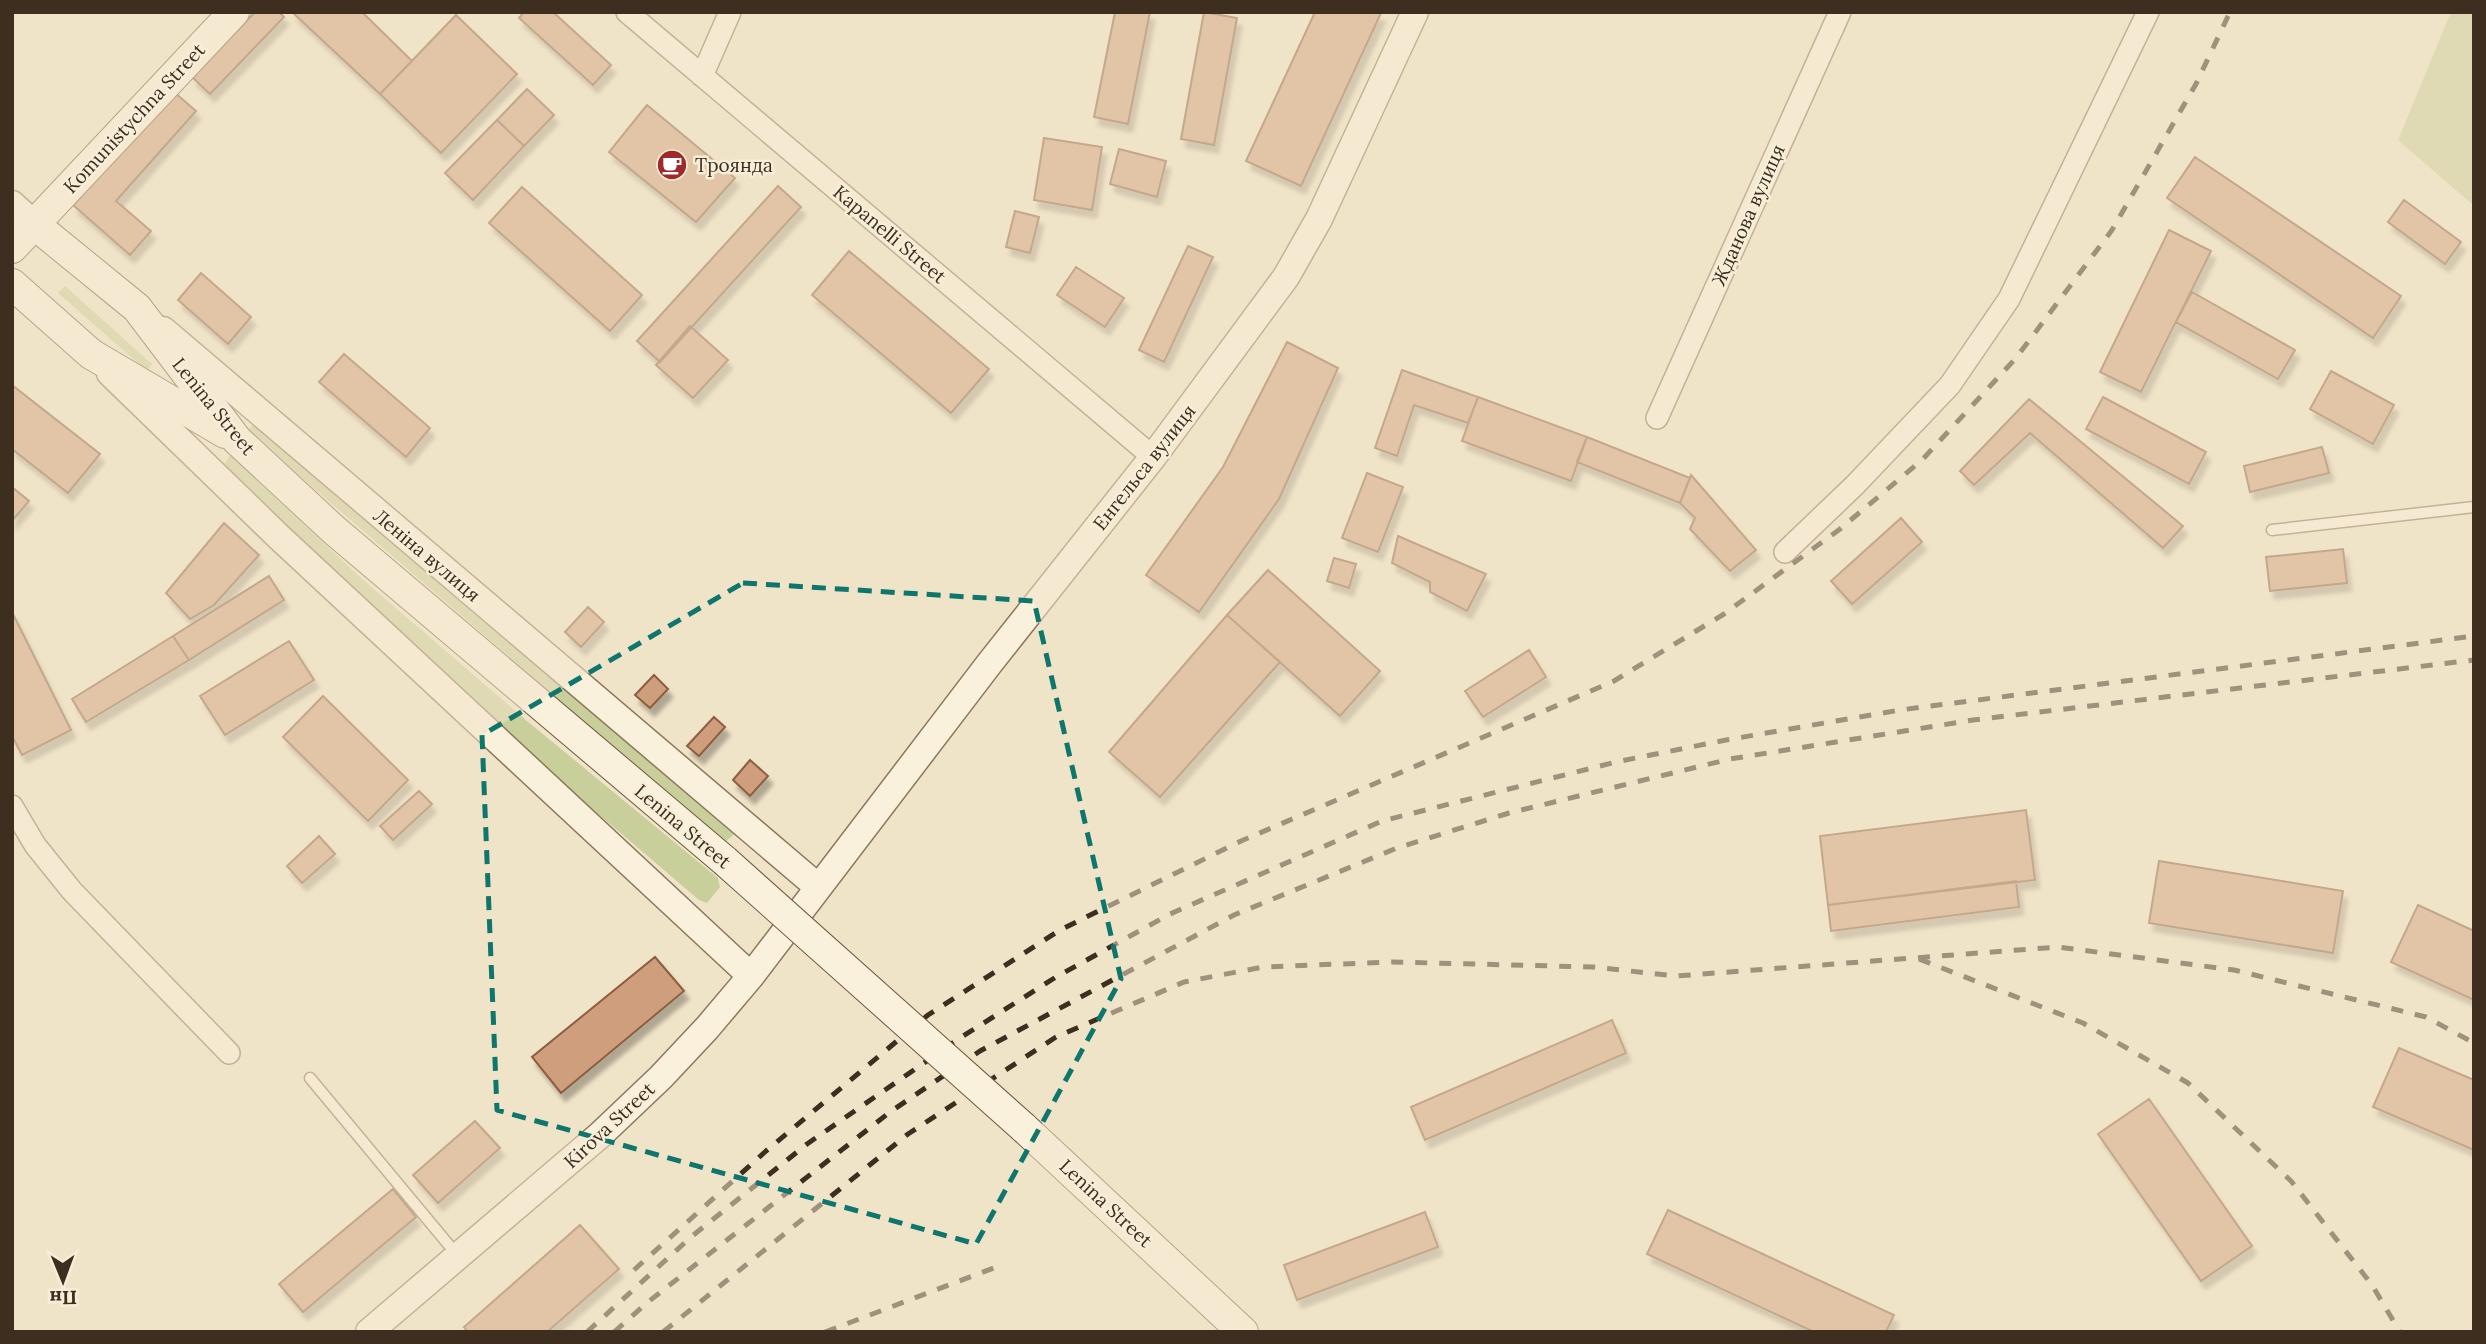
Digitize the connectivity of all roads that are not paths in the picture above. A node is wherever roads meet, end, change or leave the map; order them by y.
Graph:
1 (233, 12) edge
2 (627, 12) edge
3 (730, 12) edge
4 (1415, 12) edge
5 (1840, 12) edge
6 (2148, 12) edge
7 (702, 76) junction
8 (12, 204) edge
9 (34, 224) junction
10 (12, 248) edge
11 (12, 284) edge
12 (137, 308) junction
13 (91, 354) junction
14 (1657, 418) dead end
15 (237, 440) junction
16 (1153, 457) junction
17 (2474, 507) edge
18 (2272, 530) dead end
19 (1785, 552) dead end
20 (12, 806) edge
21 (818, 887) junction
22 (751, 976) junction
23 (229, 1053) dead end
24 (310, 1077) dead end
25 (458, 1256) junction
26 (369, 1332) edge
27 (1243, 1332) edge

1 - 9 main road, Komunistychna Street
2 - 7 street, Kapanelli Street
3 - 7 street
4 - 16 street, Енгельса вулиця
5 - 14 street, Жданова вулиця
6 - 19 street
7 - 16 street, Kapanelli Street
8 - 9 street
9 - 10 main road, Komunistychna Street
9 - 12 main road, Леніна вулиця
11 - 13 main road
12 - 15 main road, Lenina Street
12 - 21 street, Леніна вулиця
13 - 15 main road
13 - 22 street
15 - 27 main road, Lenina Street, bridge
16 - 21 street, Енгельса вулиця
17 - 18 lane
20 - 23 street
21 - 22 street, Kirova Street
22 - 25 street, Kirova Street
24 - 25 lane
25 - 26 street, Kirova Street

